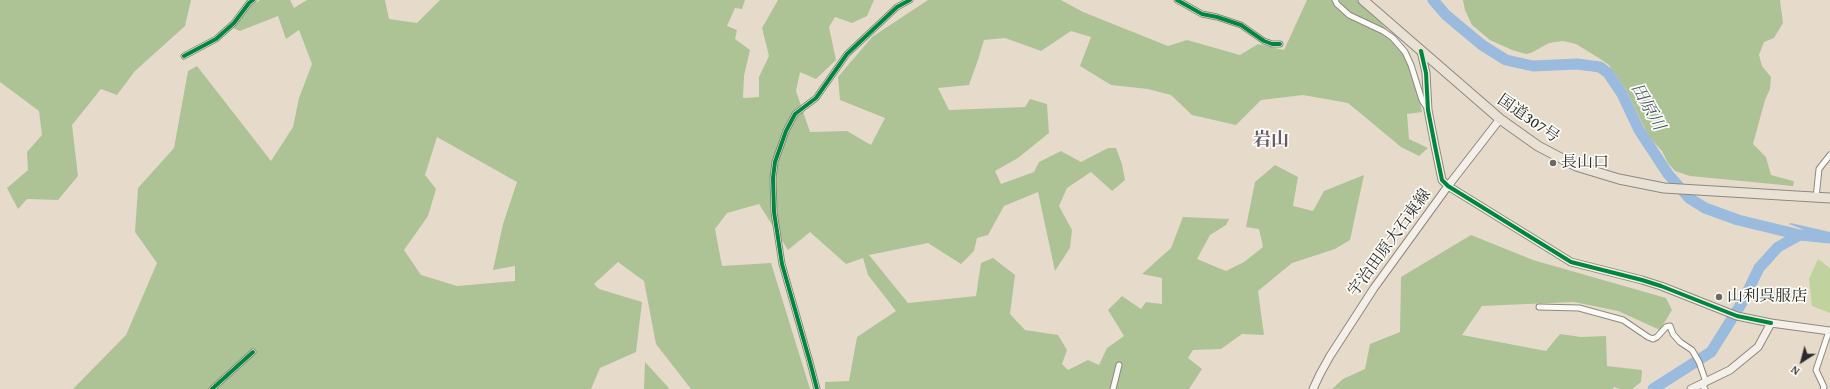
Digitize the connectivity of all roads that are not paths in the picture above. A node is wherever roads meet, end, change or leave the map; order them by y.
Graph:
1 (252, 0) edge
2 (910, 0) edge
3 (1177, 0) edge
4 (1335, 0) edge
5 (1363, 0) edge
6 (1280, 44) dead end
7 (1421, 51) junction
8 (184, 56) dead end
9 (1428, 110) junction
10 (1500, 120) junction
11 (1830, 155) edge
12 (1448, 186) junction
13 (1816, 198) junction
14 (1830, 198) edge
15 (1539, 307) dead end
16 (1771, 323) junction
17 (1829, 331) edge
18 (253, 352) dead end
19 (1119, 365) dead end
20 (1705, 385) edge
21 (212, 389) edge
22 (817, 389) edge
23 (1113, 389) edge
24 (1314, 389) edge
25 (1691, 389) edge
26 (1823, 389) edge

1 - 8 street
2 - 22 street
3 - 6 street
4 - 9 street
5 - 7 highway, 国道307号
7 - 9 street
7 - 10 highway, 国道307号
9 - 12 street
10 - 12 street, 宇治田原大石東線
10 - 13 highway, 国道307号
11 - 13 street
12 - 16 street
12 - 24 street, 宇治田原大石東線
13 - 14 highway, 国道307号
15 - 20 street
16 - 17 street
16 - 20 street
17 - 26 street
18 - 21 street
19 - 23 street
20 - 25 street

